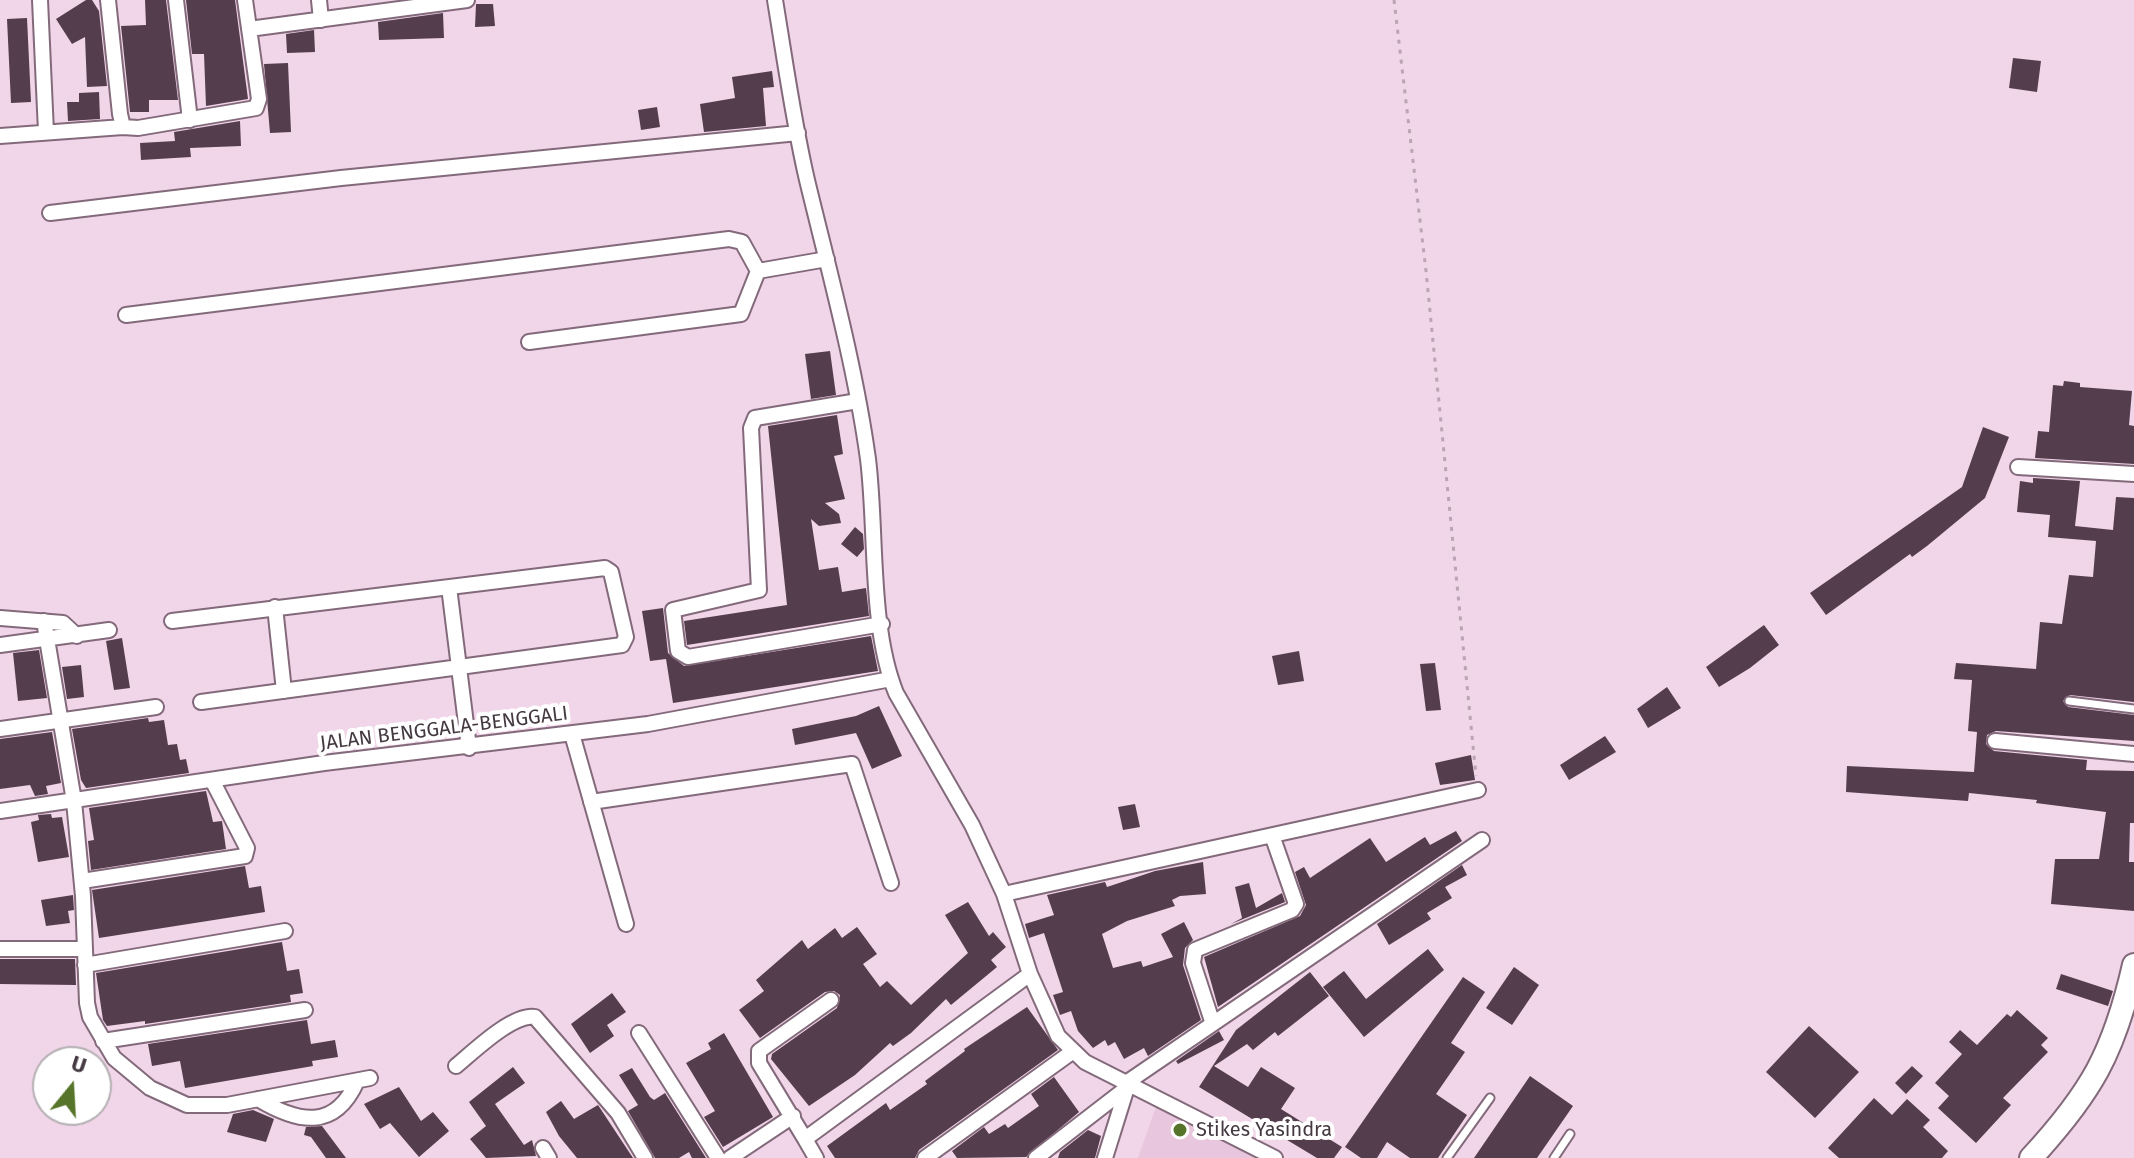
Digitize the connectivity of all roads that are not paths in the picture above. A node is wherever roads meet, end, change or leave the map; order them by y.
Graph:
1 (40, 0) edge
2 (108, 0) edge
3 (176, 0) edge
4 (245, 0) edge
5 (319, 0) edge
6 (463, 0) edge
7 (775, 0) edge
8 (321, 20) junction
9 (249, 29) junction
10 (190, 120) junction
11 (123, 127) junction
12 (46, 132) junction
13 (798, 133) junction
14 (0, 136) edge
15 (50, 213) dead end
16 (827, 259) junction
17 (758, 271) junction
18 (126, 315) dead end
19 (529, 342) dead end
20 (858, 401) junction
21 (2018, 467) dead end
22 (2134, 474) edge
23 (449, 587) junction
24 (275, 607) junction
25 (0, 618) edge
26 (44, 621) junction
27 (172, 621) dead end
28 (882, 624) junction
29 (109, 630) dead end
30 (77, 636) junction
31 (48, 640) junction
32 (0, 645) edge
33 (459, 667) junction
34 (891, 679) junction
35 (284, 691) junction
36 (2069, 701) dead end
37 (201, 702) dead end
38 (156, 707) dead end
39 (2134, 709) edge
40 (59, 721) junction
41 (0, 729) edge
42 (572, 734) junction
43 (1995, 741) dead end
44 (469, 748) junction
45 (2134, 754) edge
46 (215, 779) junction
47 (1478, 790) road end
48 (74, 801) junction
49 (591, 802) junction
50 (0, 811) edge
51 (1273, 838) junction
52 (1482, 840) dead end
53 (82, 881) junction
54 (891, 883) dead end
55 (1004, 894) junction
56 (626, 924) dead end
57 (285, 931) dead end
58 (0, 949) edge
59 (83, 949) junction
60 (85, 965) junction
61 (2134, 965) edge
62 (1030, 974) junction
63 (831, 1000) dead end
64 (305, 1010) dead end
65 (2127, 1013) edge
66 (1212, 1021) junction
67 (639, 1033) dead end
68 (103, 1041) junction
69 (1072, 1052) junction
70 (456, 1066) dead end
71 (1126, 1085) junction
72 (1490, 1098) dead end
73 (258, 1099) junction
74 (793, 1116) junction
75 (1570, 1134) dead end
76 (805, 1139) junction
77 (645, 1158) edge
78 (718, 1158) edge
79 (730, 1158) edge
80 (815, 1158) edge
81 (925, 1158) edge
82 (1036, 1158) edge
83 (1105, 1158) edge
84 (1275, 1158) edge
85 (1447, 1158) edge
86 (1554, 1158) edge
87 (2031, 1158) edge

1 - 12 street
2 - 11 street
3 - 10 street
4 - 9 street
5 - 8 street
6 - 8 street
7 - 13 street
8 - 9 street
9 - 10 street
10 - 11 street
11 - 12 street
12 - 14 street
13 - 15 street
13 - 16 street
16 - 17 street
16 - 20 street
17 - 18 street
17 - 19 street
20 - 28 street
20 - 28 street
21 - 22 street
23 - 24 street
23 - 33 street
23 - 33 street
24 - 27 street
24 - 35 street
25 - 26 street
26 - 30 street
26 - 31 street
28 - 34 street
29 - 30 street
30 - 31 street
31 - 32 street
31 - 40 street
33 - 35 street
33 - 44 street
34 - 42 street, JALAN BENGGALA-BENGGALI
34 - 55 street
35 - 37 street
36 - 39 lane
38 - 40 street
40 - 41 street
40 - 48 street
42 - 44 street, JALAN BENGGALA-BENGGALI
42 - 49 street
43 - 45 street
44 - 46 street, JALAN BENGGALA-BENGGALI
46 - 48 street, JALAN BENGGALA-BENGGALI
46 - 53 street
47 - 51 street
48 - 50 street, JALAN BENGGALA-BENGGALI
48 - 53 street
49 - 54 street
49 - 56 street
51 - 55 street
51 - 66 street
52 - 66 street
53 - 59 street
55 - 62 street
57 - 60 street
58 - 59 street
59 - 60 street
60 - 68 street
61 - 65 main road
62 - 69 street
62 - 76 street
63 - 74 street
64 - 68 street
65 - 87 main road
66 - 71 street
67 - 78 street
68 - 73 street
69 - 71 street
69 - 81 street
70 - 77 street
71 - 82 street
71 - 83 street
71 - 84 street
72 - 85 lane
73 - 73 street
74 - 76 street
74 - 79 street
75 - 86 lane
76 - 80 street

